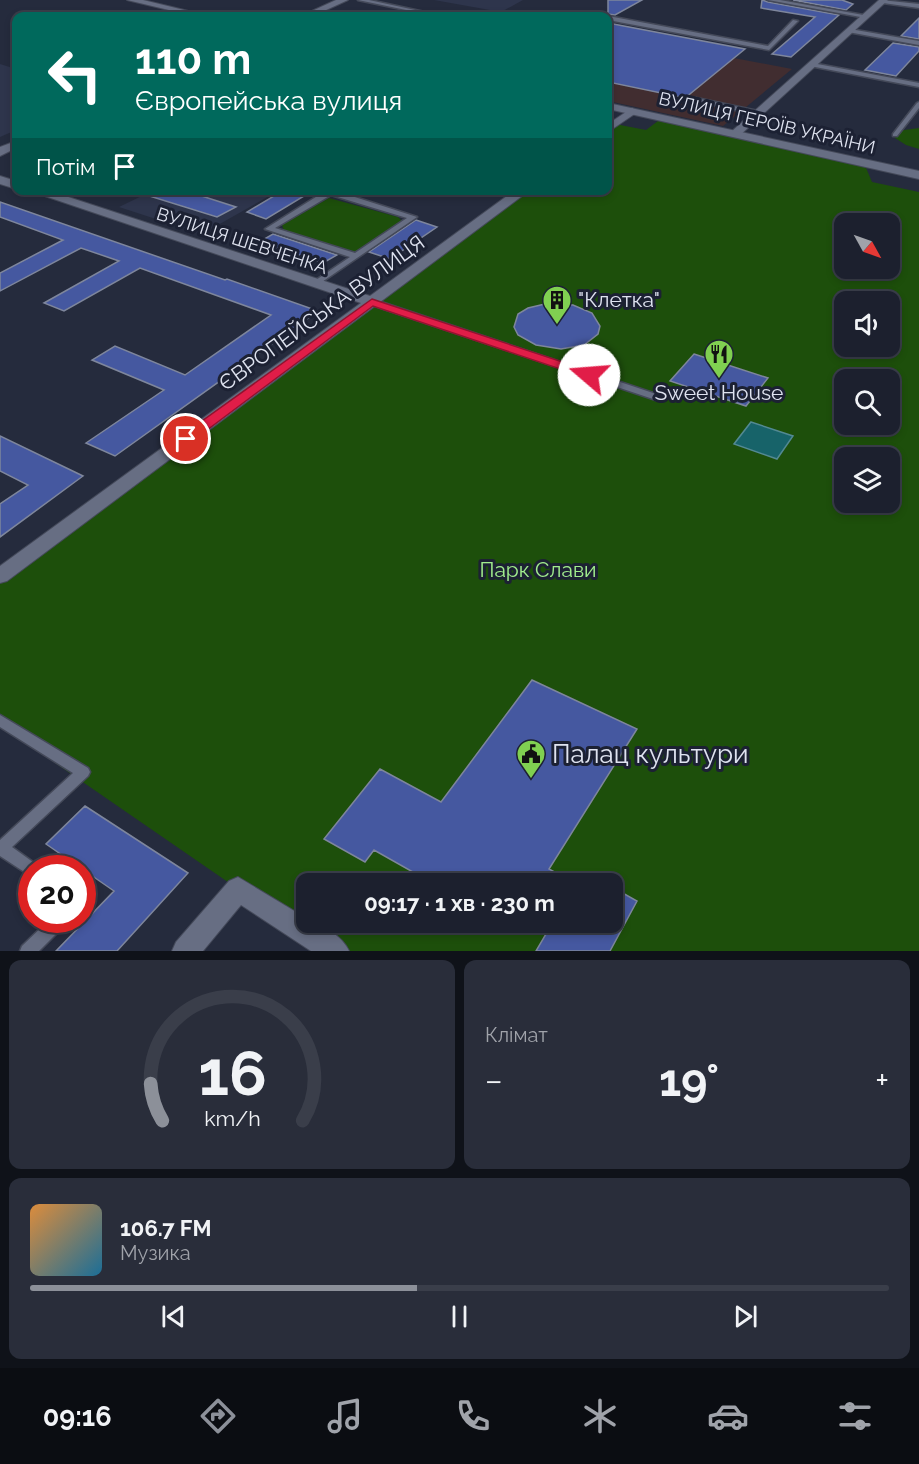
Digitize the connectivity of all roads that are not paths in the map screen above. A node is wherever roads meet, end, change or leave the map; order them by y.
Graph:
1 (131, 0) edge
2 (344, 0) edge
3 (361, 0) edge
4 (771, 0) edge
5 (884, 0) edge
6 (919, 6) edge
7 (186, 12) edge
8 (317, 12) edge
9 (420, 12) edge
10 (866, 16) junction
11 (612, 19) edge
12 (795, 21) dead end
13 (850, 31) junction
14 (919, 43) edge
15 (812, 65) junction
16 (919, 86) edge
17 (696, 100) dead end
18 (919, 103) edge
19 (612, 107) edge
20 (919, 110) edge
21 (632, 111) junction
22 (758, 113) junction
23 (612, 126) edge
24 (735, 134) junction
25 (895, 135) dead end
26 (919, 175) edge
27 (48, 195) edge
28 (325, 195) edge
29 (340, 195) edge
30 (517, 195) edge
31 (356, 256) junction
32 (316, 284) junction
33 (372, 302) junction
34 (656, 397) dead end
35 (0, 576) edge
36 (0, 720) edge
37 (18, 860) edge
38 (46, 933) edge
39 (28, 951) edge
40 (186, 951) edge
41 (335, 951) edge

1 - 7 street
2 - 8 street
3 - 9 lane
4 - 10 lane
5 - 6 lane
5 - 10 street
10 - 13 street
11 - 12 lane
13 - 14 lane
13 - 15 street
15 - 16 lane
15 - 22 street
17 - 22 lane
18 - 20 lane
18 - 25 lane
19 - 21 street, ВУЛИЦЯ ГЕРОЇВ УКРАЇНИ
21 - 23 street
21 - 24 street, ВУЛИЦЯ ГЕРОЇВ УКРАЇНИ
22 - 24 street
24 - 26 street, ВУЛИЦЯ ГЕРОЇВ УКРАЇНИ
27 - 32 street, ВУЛИЦЯ ШЕВЧЕНКА
28 - 31 lane
29 - 31 lane
30 - 33 street, ЄВРОПЕЙСЬКА ВУЛИЦЯ
31 - 32 lane
32 - 33 street, ВУЛИЦЯ ШЕВЧЕНКА
33 - 34 lane
33 - 35 street, ЄВРОПЕЙСЬКА ВУЛИЦЯ
36 - 37 lane
38 - 39 lane
40 - 41 street

